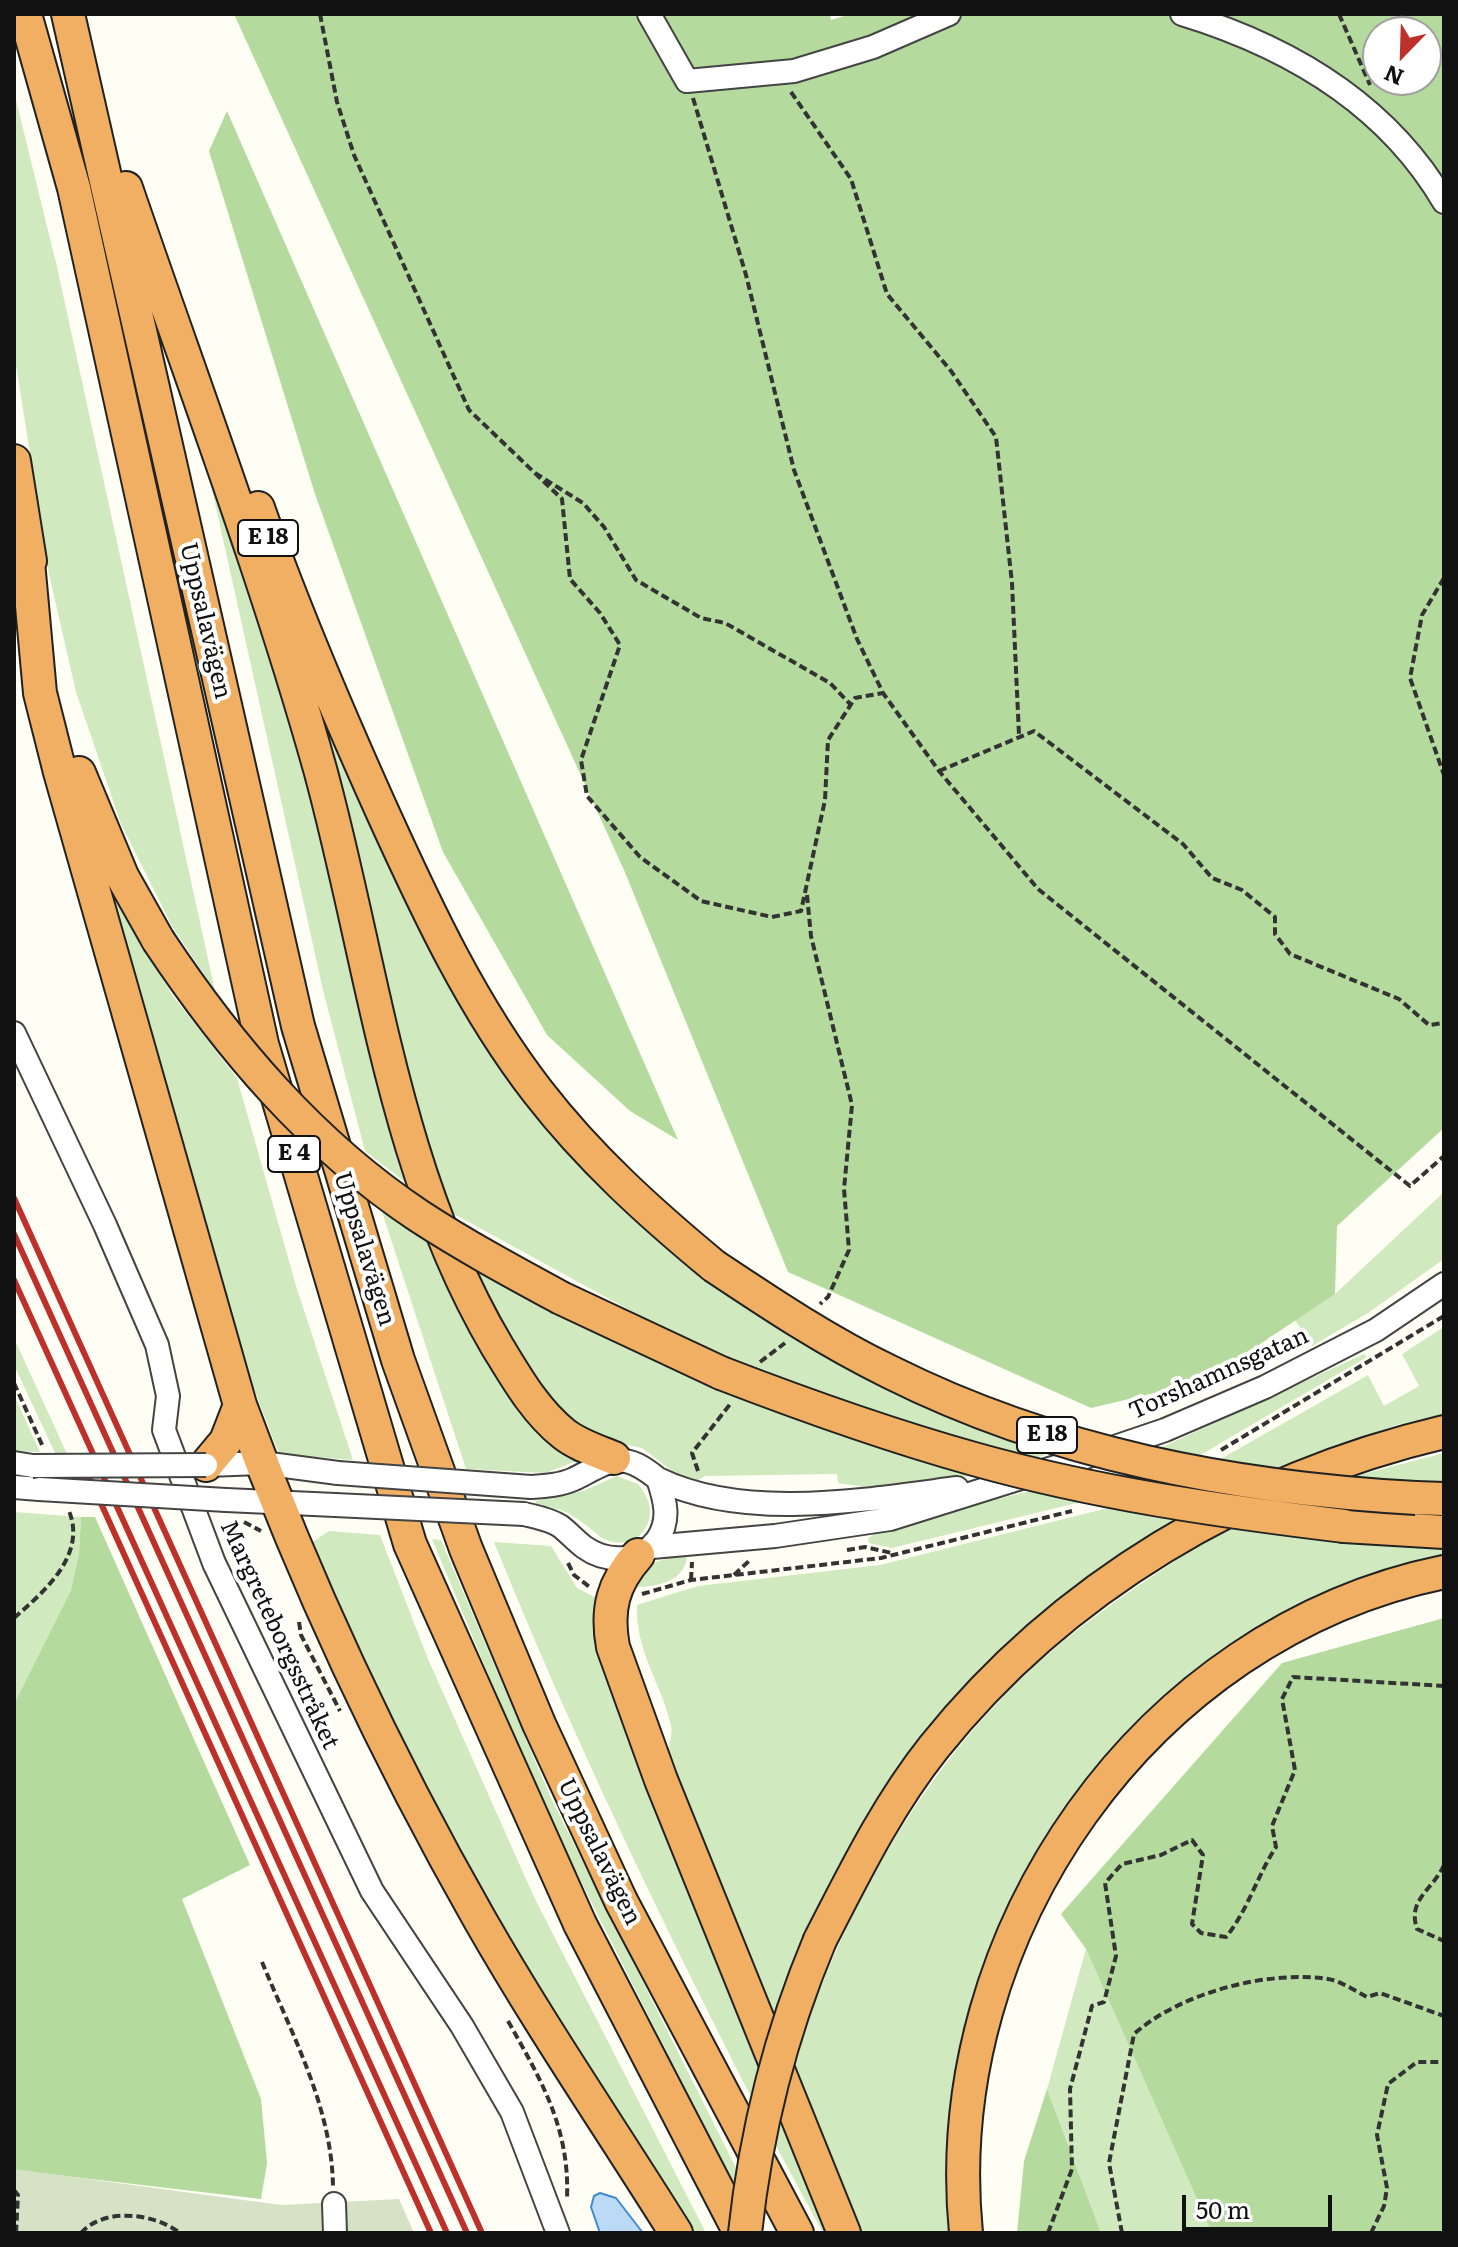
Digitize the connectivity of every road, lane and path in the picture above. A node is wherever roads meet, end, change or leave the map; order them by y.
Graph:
1 (25, 14) edge
2 (320, 14) edge
3 (649, 14) edge
4 (949, 14) edge
5 (1182, 14) edge
6 (1339, 14) edge
7 (71, 23) edge
8 (1362, 66) edge
9 (779, 73) junction
10 (687, 81) junction
11 (1444, 202) edge
12 (14, 461) edge
13 (533, 473) junction
14 (26, 540) junction
15 (1444, 578) edge
16 (883, 693) junction
17 (851, 705) junction
18 (1019, 735) junction
19 (939, 771) junction
20 (1444, 775) edge
21 (807, 889) junction
22 (1444, 1023) edge
23 (14, 1033) edge
24 (1444, 1156) edge
25 (1444, 1284) edge
26 (815, 1309) dead end
27 (240, 1405) junction
28 (1444, 1432) edge
29 (614, 1458) junction
30 (262, 1463) junction
31 (24, 1465) edge
32 (206, 1465) junction
33 (658, 1479) junction
34 (1002, 1482) junction
35 (14, 1487) edge
36 (1430, 1498) edge
37 (277, 1503) junction
38 (1444, 1532) edge
39 (847, 1550) dead end
40 (645, 1551) junction
41 (896, 1554) dead end
42 (752, 1560) dead end
43 (1444, 1572) edge
44 (734, 1575) dead end
45 (1444, 1686) edge
46 (1444, 1865) edge
47 (1444, 1941) edge
48 (262, 1962) dead end
49 (1444, 2016) edge
50 (1444, 2062) edge
51 (14, 2190) edge
52 (334, 2204) joint
53 (16, 2233) edge
54 (81, 2233) edge
55 (180, 2233) edge
56 (335, 2233) edge
57 (558, 2233) edge
58 (676, 2233) edge
59 (743, 2233) edge
60 (797, 2233) edge
61 (844, 2233) edge
62 (966, 2233) edge
63 (1048, 2233) edge
64 (1122, 2233) edge
65 (1371, 2233) edge

1 - 59 highway, Uppsalavägen / E 4
2 - 13 path
3 - 10 street
4 - 9 street
5 - 11 street
6 - 8 path
7 - 29 highway
7 - 36 highway, E 18, bridge
7 - 60 highway, Uppsalavägen / E 4
9 - 10 street
9 - 18 path
10 - 16 path
12 - 14 highway, E 18
13 - 17 path
13 - 21 path
14 - 27 highway
14 - 38 highway, E 18, bridge
15 - 20 path
16 - 17 path
16 - 19 path
17 - 21 path
18 - 19 path
18 - 22 path
19 - 24 path
21 - 26 path
23 - 57 street, Margreteborgsstråket
25 - 34 street, Torshamnsgatan
27 - 30 highway
27 - 32 highway
28 - 59 highway, bridge
29 - 30 street, bridge
29 - 33 street, Torshamnsgatan
30 - 32 street
30 - 37 highway
31 - 32 street, bridge
33 - 34 street, Torshamnsgatan
33 - 40 street
34 - 40 street, Torshamnsgatan
35 - 37 street, Torshamnsgatan, bridge
37 - 40 street, Torshamnsgatan, bridge
37 - 58 highway
39 - 41 path
40 - 61 highway
42 - 44 path
43 - 62 highway
45 - 63 path
46 - 47 path
48 - 52 path
49 - 64 path
50 - 65 path
51 - 53 path
52 - 56 street
54 - 55 path

